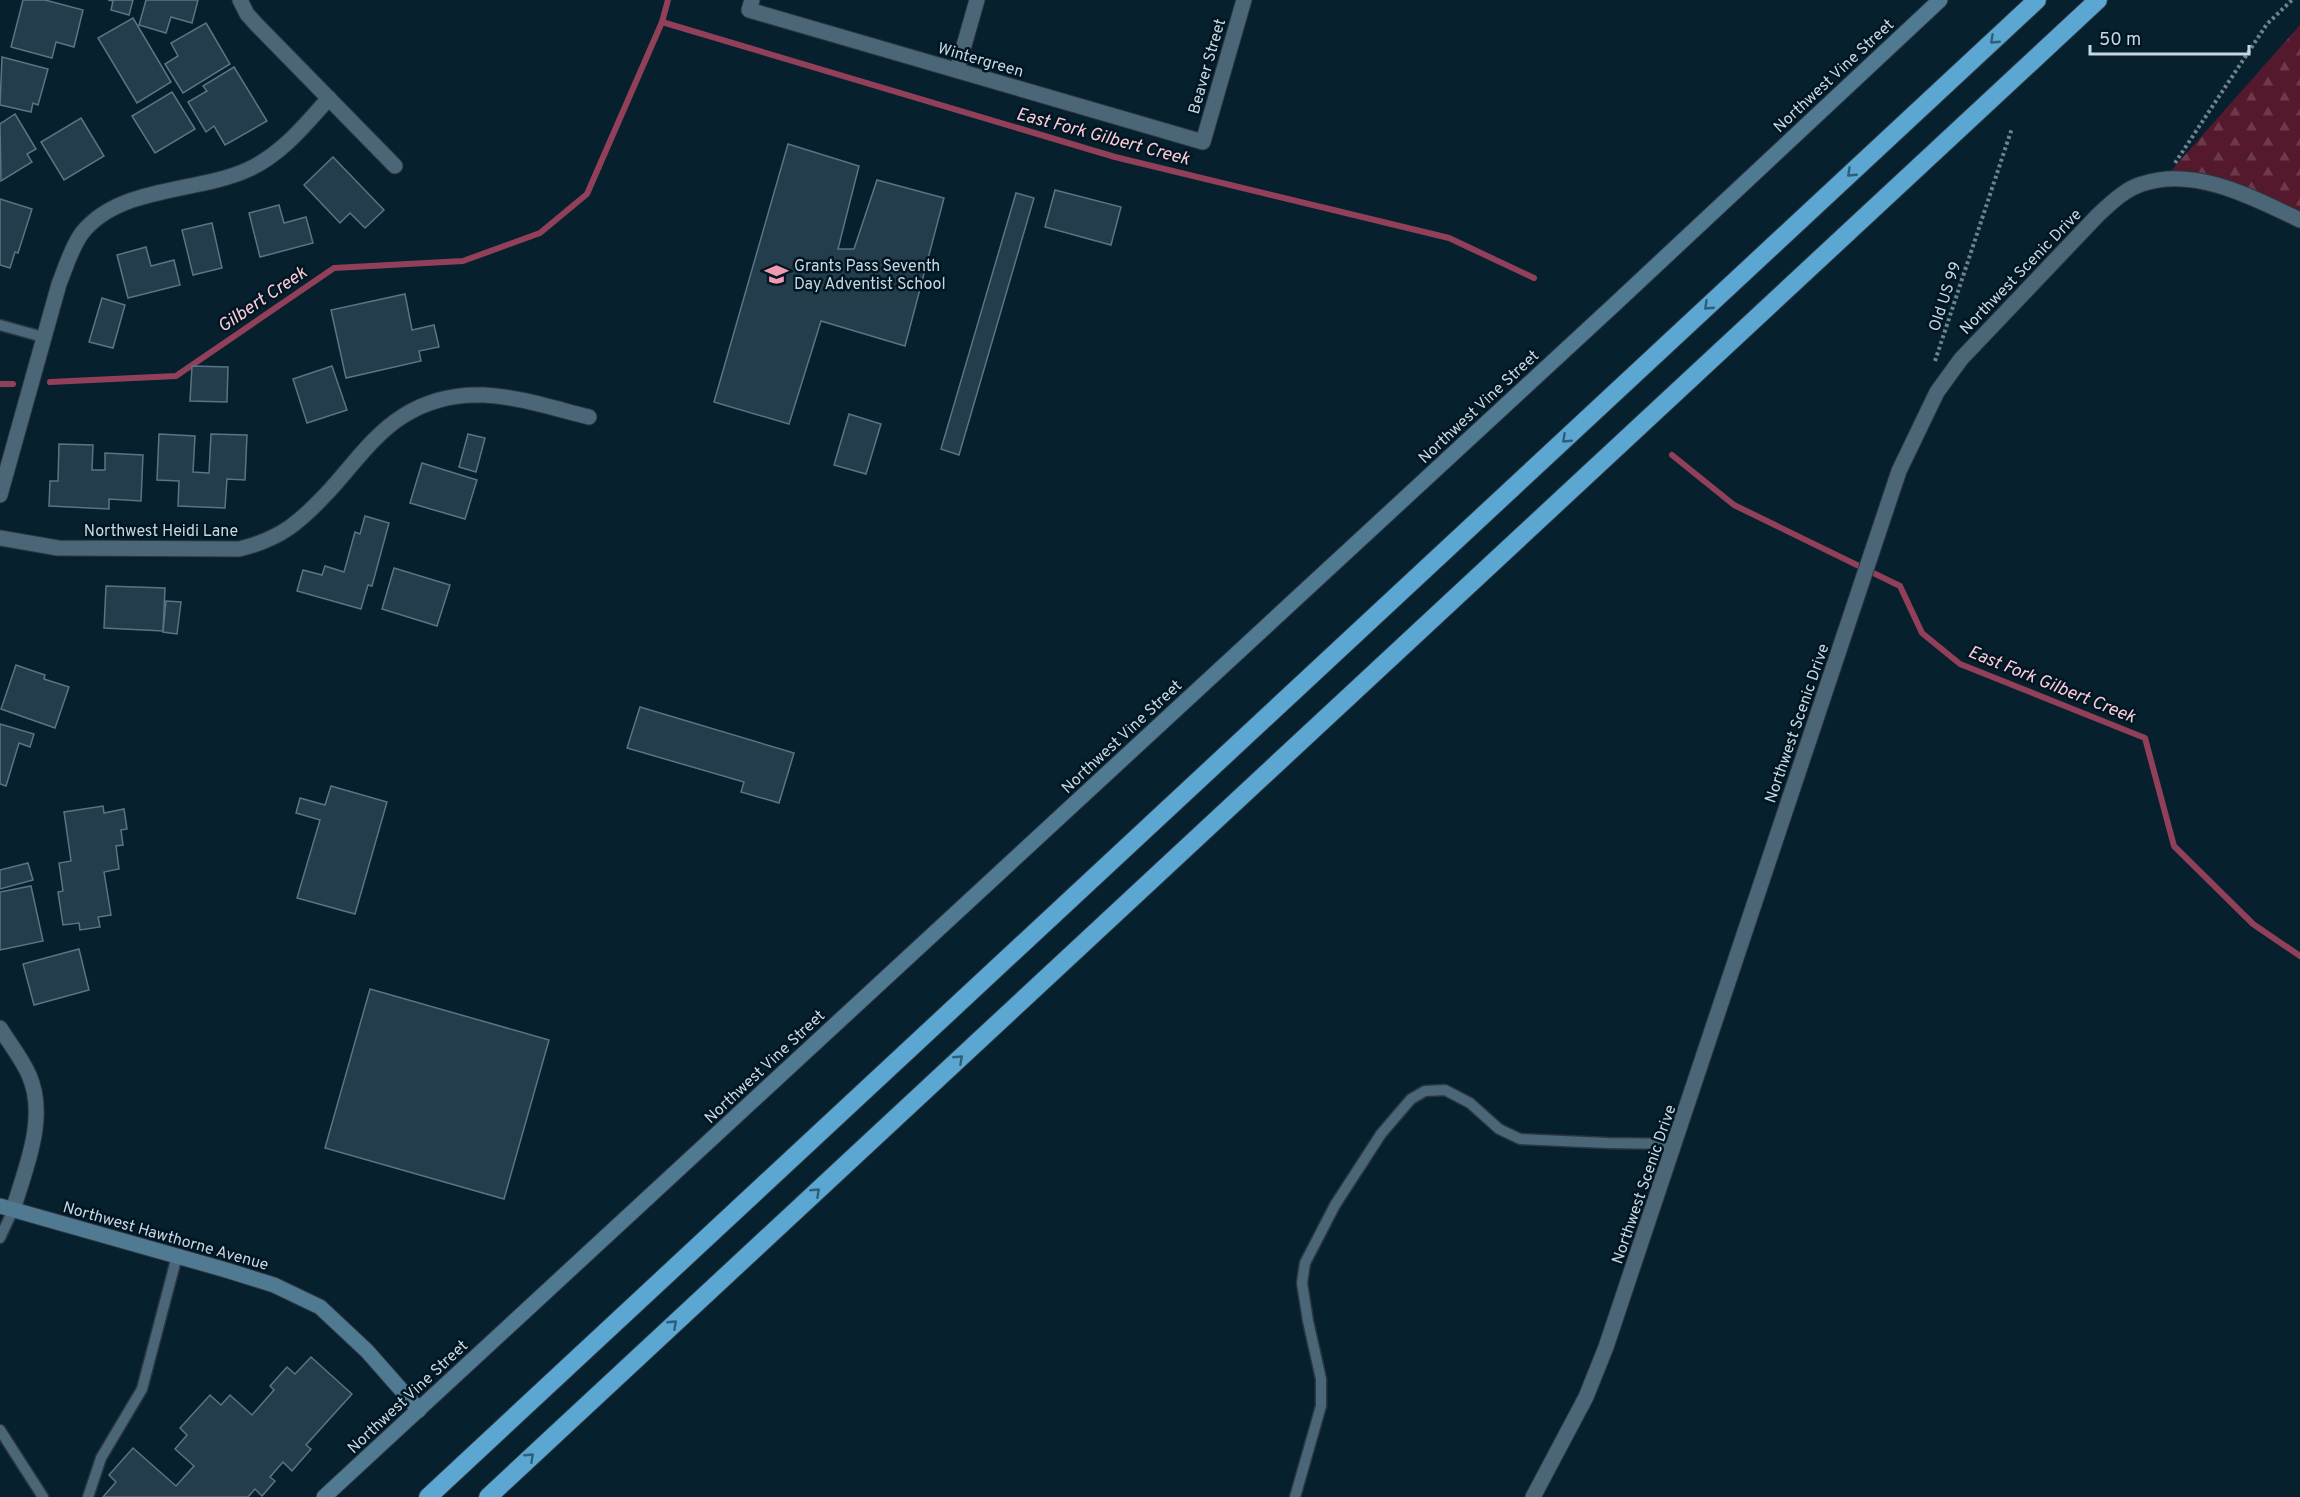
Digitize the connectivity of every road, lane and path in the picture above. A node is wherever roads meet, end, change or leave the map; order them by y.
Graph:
1 (240, 0) edge
2 (977, 0) edge
3 (1244, 0) edge
4 (1940, 0) edge
5 (2037, 0) edge
6 (2098, 0) edge
7 (2292, 0) edge
8 (751, 5) edge
9 (957, 70) junction
10 (329, 98) junction
11 (2012, 128) dead end
12 (1203, 142) joint
13 (395, 166) dead end
14 (2162, 181) junction
15 (2300, 220) edge
16 (0, 325) edge
17 (43, 338) junction
18 (1932, 371) dead end
19 (589, 417) dead end
20 (0, 495) edge
21 (0, 538) edge
22 (0, 1028) edge
23 (1675, 1144) junction
24 (6, 1208) edge
25 (0, 1238) edge
26 (177, 1256) junction
27 (419, 1410) junction
28 (0, 1430) edge
29 (43, 1497) edge
30 (88, 1497) edge
31 (324, 1497) edge
32 (428, 1497) edge
33 (488, 1497) edge
34 (1295, 1497) edge
35 (1533, 1497) edge

1 - 10 street
2 - 9 street
3 - 12 street, Beaver Street
4 - 27 street, Northwest Vine Street
5 -> 32 highway
33 -> 6 highway
7 - 14 path
8 - 9 street, Wintergreen
9 - 12 street, Wintergreen
10 - 13 street
10 - 17 street
11 - 18 path, Old US 99
14 - 15 street, Northwest Scenic Drive
14 - 23 street, Northwest Scenic Drive
16 - 17 lane
17 - 20 street
19 - 21 street, Northwest Heidi Lane
22 - 24 street
23 - 34 lane
23 - 35 street, Northwest Scenic Drive
24 - 25 lane
24 - 26 street, Northwest Hawthorne Avenue
26 - 27 street, Northwest Hawthorne Avenue
26 - 30 lane
27 - 31 street, Northwest Vine Street
28 - 29 lane

